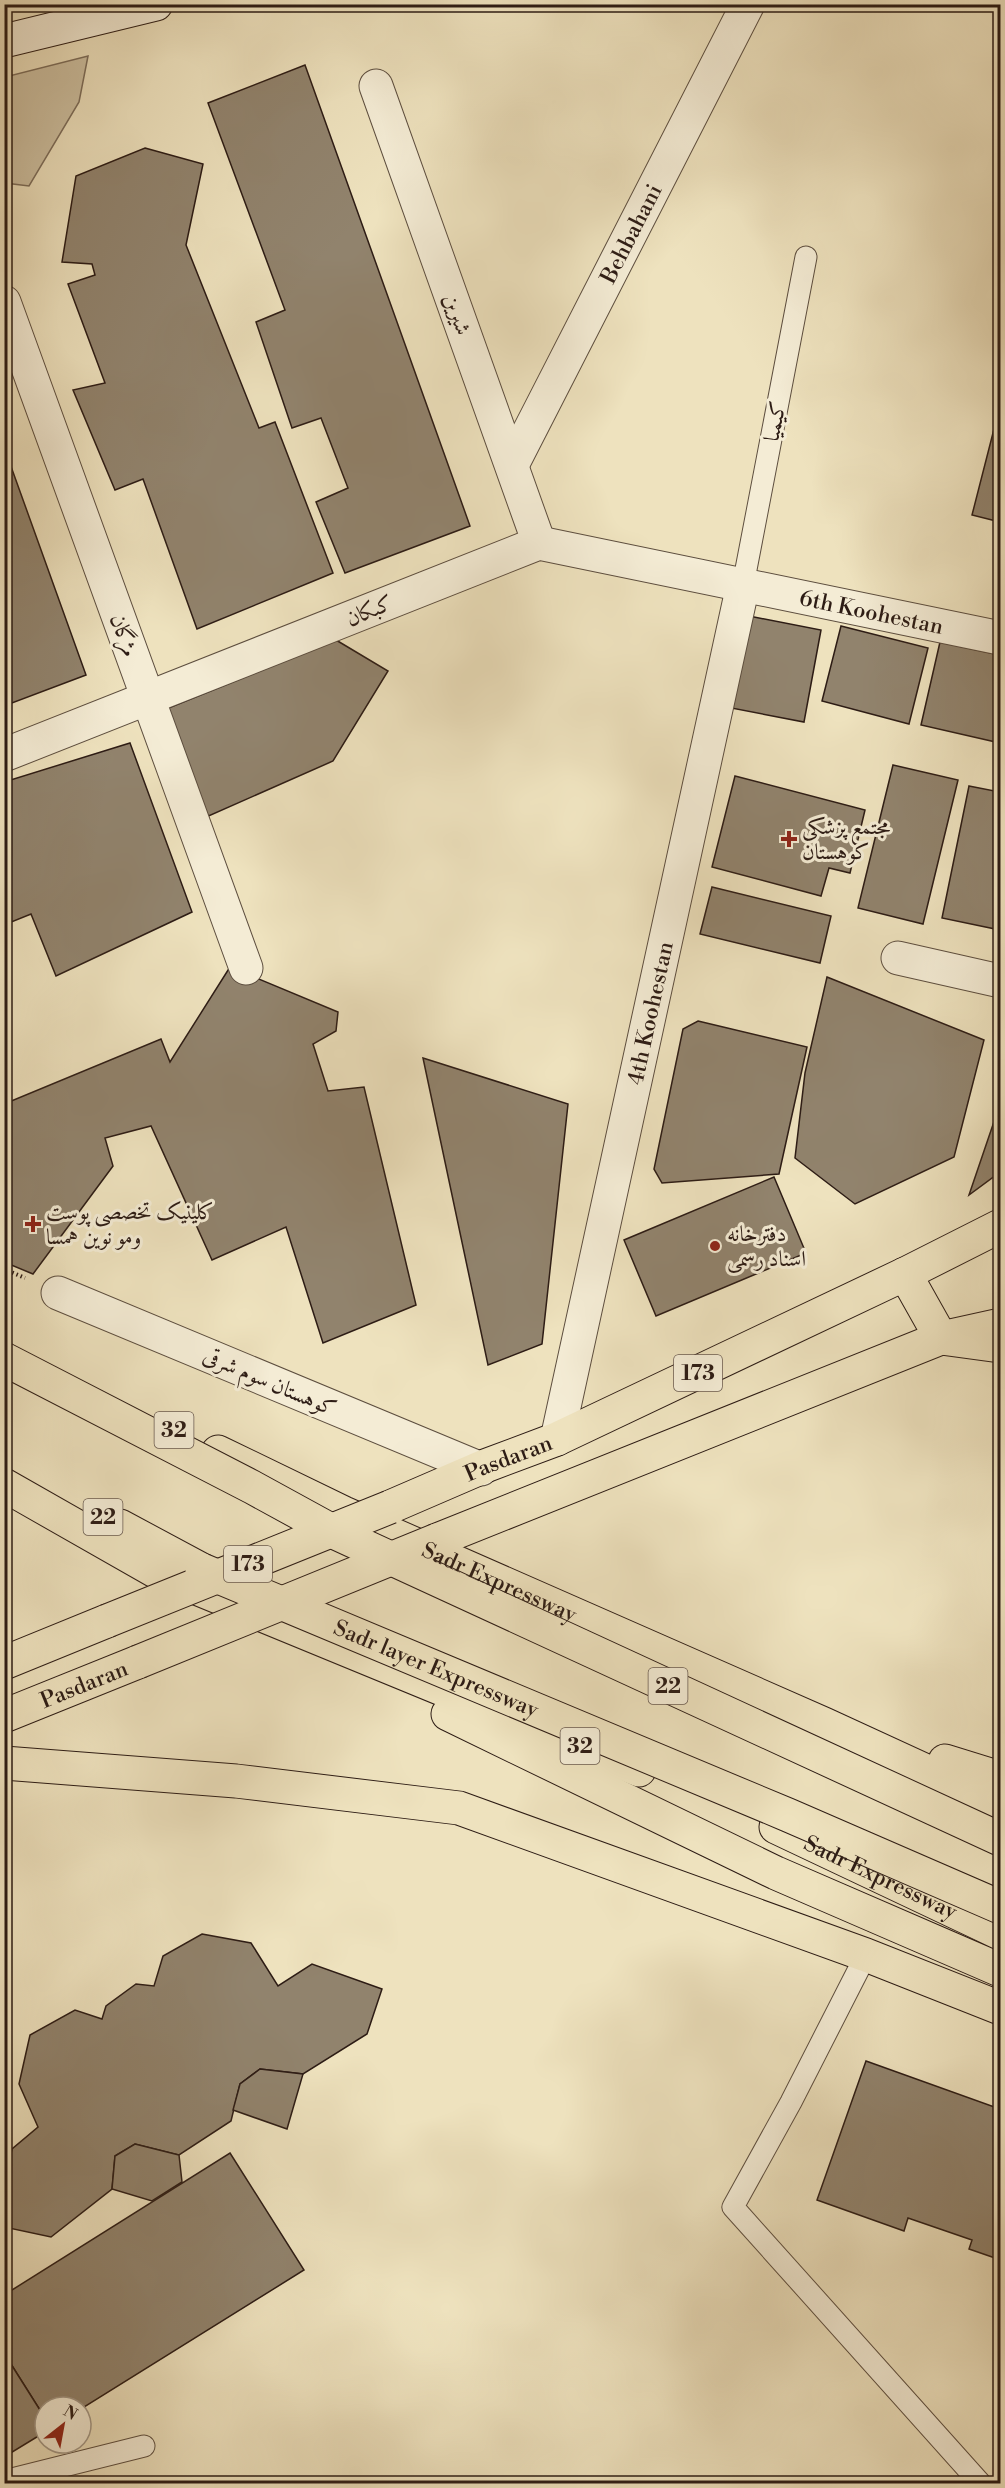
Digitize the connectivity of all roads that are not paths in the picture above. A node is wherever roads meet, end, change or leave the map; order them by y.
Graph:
1 (156, 4) edge
2 (748, 4) edge
3 (4, 41) edge
4 (376, 86) dead end
5 (806, 257) dead end
6 (4, 302) edge
7 (512, 465) junction
8 (540, 543) junction
9 (743, 585) junction
10 (1000, 638) edge
11 (148, 698) junction
12 (4, 755) edge
13 (898, 958) dead end
14 (246, 968) dead end
15 (1000, 981) edge
16 (1000, 1226) edge
17 (904, 1274) junction
18 (58, 1293) dead end
19 (1000, 1325) edge
20 (941, 1338) junction
21 (4, 1345) edge
22 (1000, 1346) edge
23 (4, 1359) edge
24 (558, 1439) junction
25 (4, 1465) edge
26 (481, 1469) junction
27 (4, 1485) edge
28 (155, 1571) junction
29 (4, 1664) edge
30 (4, 1716) edge
31 (824, 1724) junction
32 (4, 1762) edge
33 (1000, 1778) edge
34 (1000, 1805) edge
35 (1000, 1839) edge
36 (1000, 1907) edge
37 (1000, 1933) edge
38 (866, 1955) junction
39 (1000, 1970) edge
40 (1000, 2008) edge
41 (144, 2446) dead end
42 (4, 2481) edge
43 (981, 2484) edge

1 - 3 street
2 - 7 street, Behbahani
4 - 7 street, شیرین
5 - 9 lane, کیمیا
6 - 11 street, مژگان
7 - 8 street, شیرین
8 - 9 street
8 - 11 street, کبکان
9 - 10 street, 6th Koohestan
9 - 24 street, 4th Koohestan
11 - 12 street, کبکان
11 - 14 street, مژگان
13 - 15 street
16 - 17 main road, Pasdaran / 173
17 - 20 main road
17 - 24 main road, Pasdaran / 173
18 - 26 street, کوهستان سوم شرقی
19 - 20 main road, Pasdaran / 173
20 - 22 main road
20 - 30 main road, Pasdaran / 173, bridge
21 - 31 main road, Sadr Expressway / 32
23 - 35 main road, 22, bridge
24 - 26 main road, Pasdaran / 173
25 - 36 main road, Sadr layer Expressway / 22, bridge
26 - 29 main road, Pasdaran / 173, bridge
27 - 28 main road, Sadr Expressway / 32
28 - 37 main road, Sadr Expressway / 32
28 - 39 main road
31 - 33 main road
31 - 34 main road, Sadr Expressway / 32
32 - 38 main road
38 - 40 main road
38 - 43 lane
41 - 42 lane

